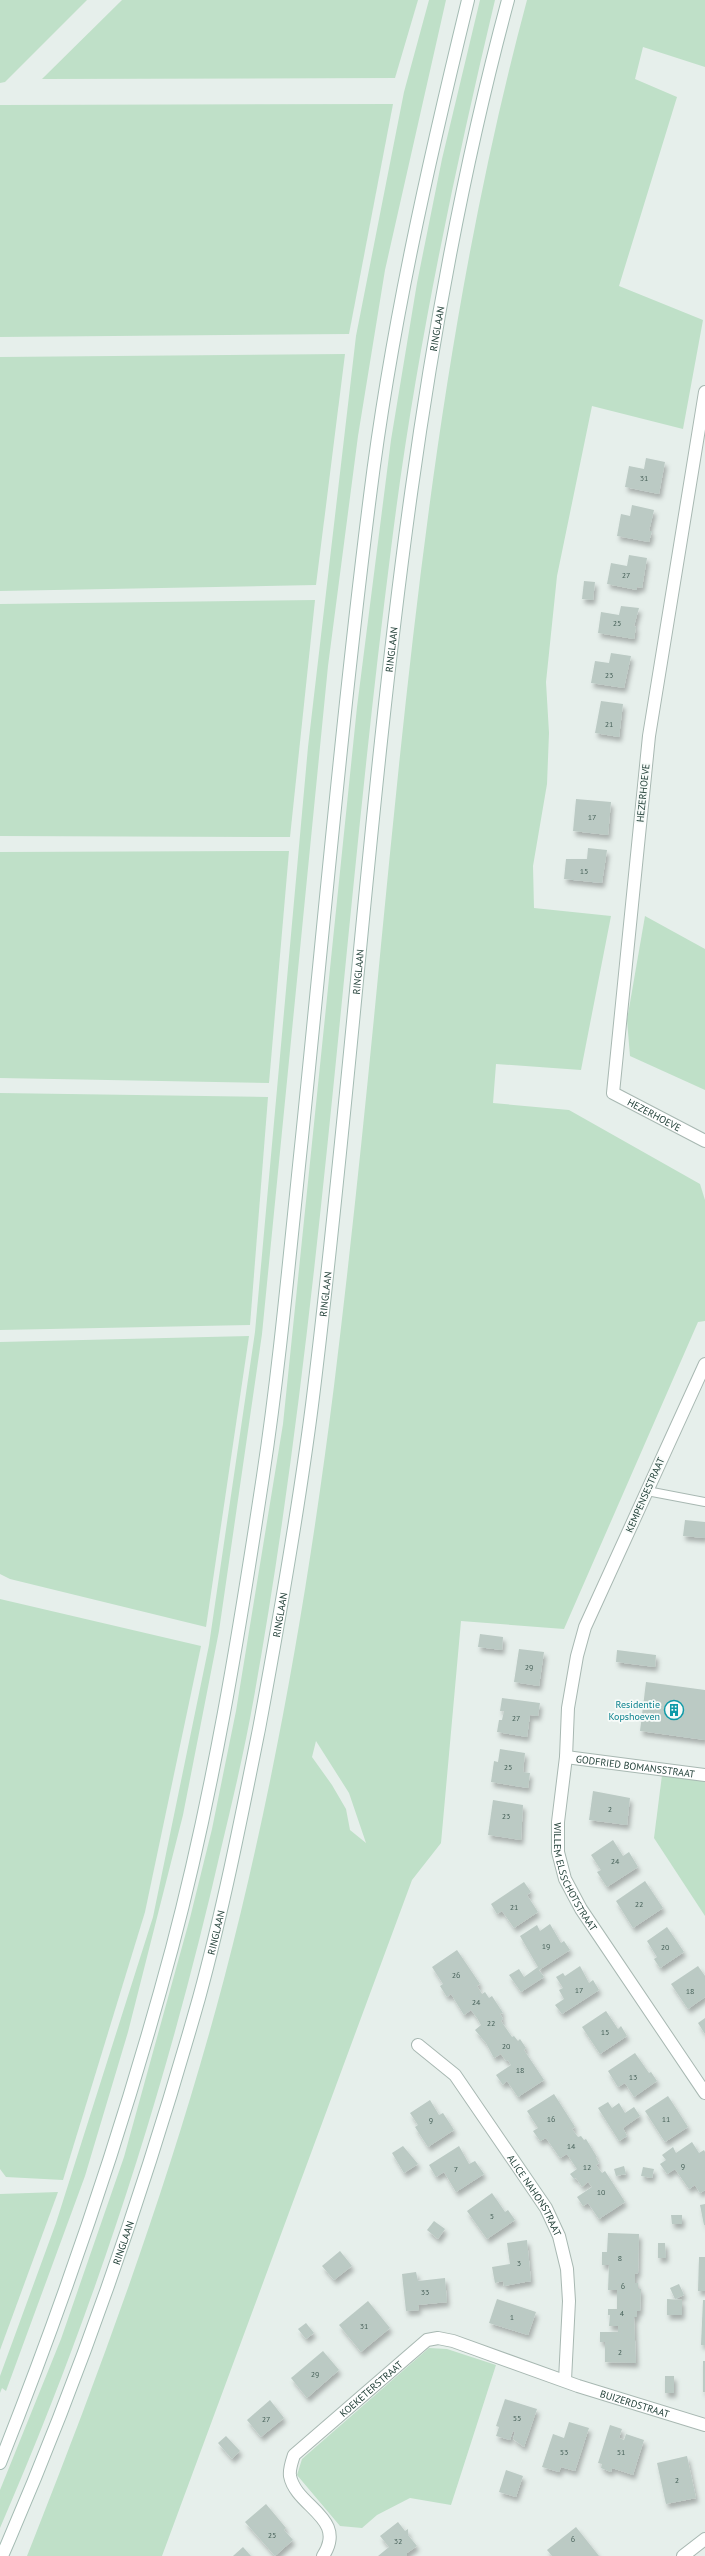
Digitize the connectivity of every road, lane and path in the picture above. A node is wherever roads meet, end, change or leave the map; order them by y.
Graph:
1 (468, 0) edge
2 (508, 0) edge
3 (705, 392) edge
4 (705, 1141) edge
5 (705, 1364) edge
6 (646, 1491) junction
7 (705, 1502) edge
8 (585, 1627) joint
9 (566, 1757) junction
10 (705, 1775) edge
11 (418, 2045) dead end
12 (705, 2093) edge
13 (565, 2380) junction
14 (705, 2425) edge
15 (0, 2463) edge
16 (705, 2539) edge
17 (2, 2556) edge
18 (323, 2556) edge
19 (683, 2556) edge

1 - 15 main road
2 - 17 main road, RINGLAAN
3 - 4 main road, HEZERHOEVE
5 - 6 main road, KEMPENSESTRAAT
6 - 7 lane
6 - 8 main road, KEMPENSESTRAAT
8 - 9 main road, WILLEM ELSSCHOTSTRAAT
9 - 10 main road, GODFRIED BOMANSSTRAAT
9 - 12 main road, WILLEM ELSSCHOTSTRAAT
11 - 13 main road, ALICE NAHONSTRAAT
13 - 14 main road, BUIZERDSTRAAT
13 - 18 main road, KOEKETERSTRAAT
16 - 19 main road

